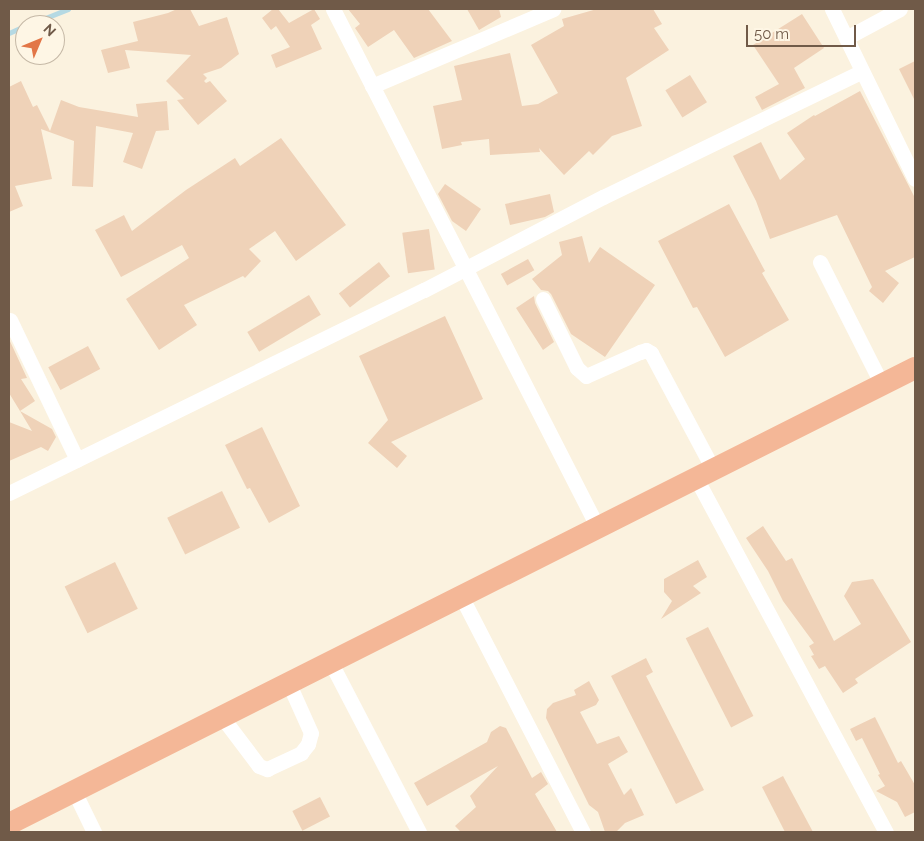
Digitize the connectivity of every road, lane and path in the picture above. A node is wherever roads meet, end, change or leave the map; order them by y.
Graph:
1 (333, 9) edge
2 (553, 9) edge
3 (832, 9) edge
4 (900, 9) edge
5 (846, 38) junction
6 (861, 72) junction
7 (372, 86) junction
8 (915, 179) edge
9 (820, 262) dead end
10 (465, 269) junction
11 (543, 299) dead end
12 (10, 320) edge
13 (915, 368) edge
14 (882, 385) junction
15 (77, 460) junction
16 (705, 474) junction
17 (9, 494) edge
18 (598, 528) junction
19 (461, 596) junction
20 (331, 663) junction
21 (290, 684) junction
22 (222, 717) junction
23 (74, 791) junction
24 (9, 824) edge
25 (94, 832) edge
26 (418, 832) edge
27 (583, 832) edge
28 (886, 832) edge

1 - 7 street
2 - 7 street
3 - 5 street
4 - 5 street
5 - 6 street
6 - 8 street
6 - 10 street
7 - 10 street
9 - 14 street
10 - 15 street
10 - 18 street
11 - 16 street
12 - 15 street
13 - 14 highway
14 - 16 highway
15 - 17 street
16 - 18 highway
16 - 28 street
18 - 19 highway
19 - 20 highway
19 - 27 street
20 - 21 highway
20 - 26 street
21 - 22 highway
21 - 22 street
22 - 23 highway
23 - 24 highway
23 - 25 street

